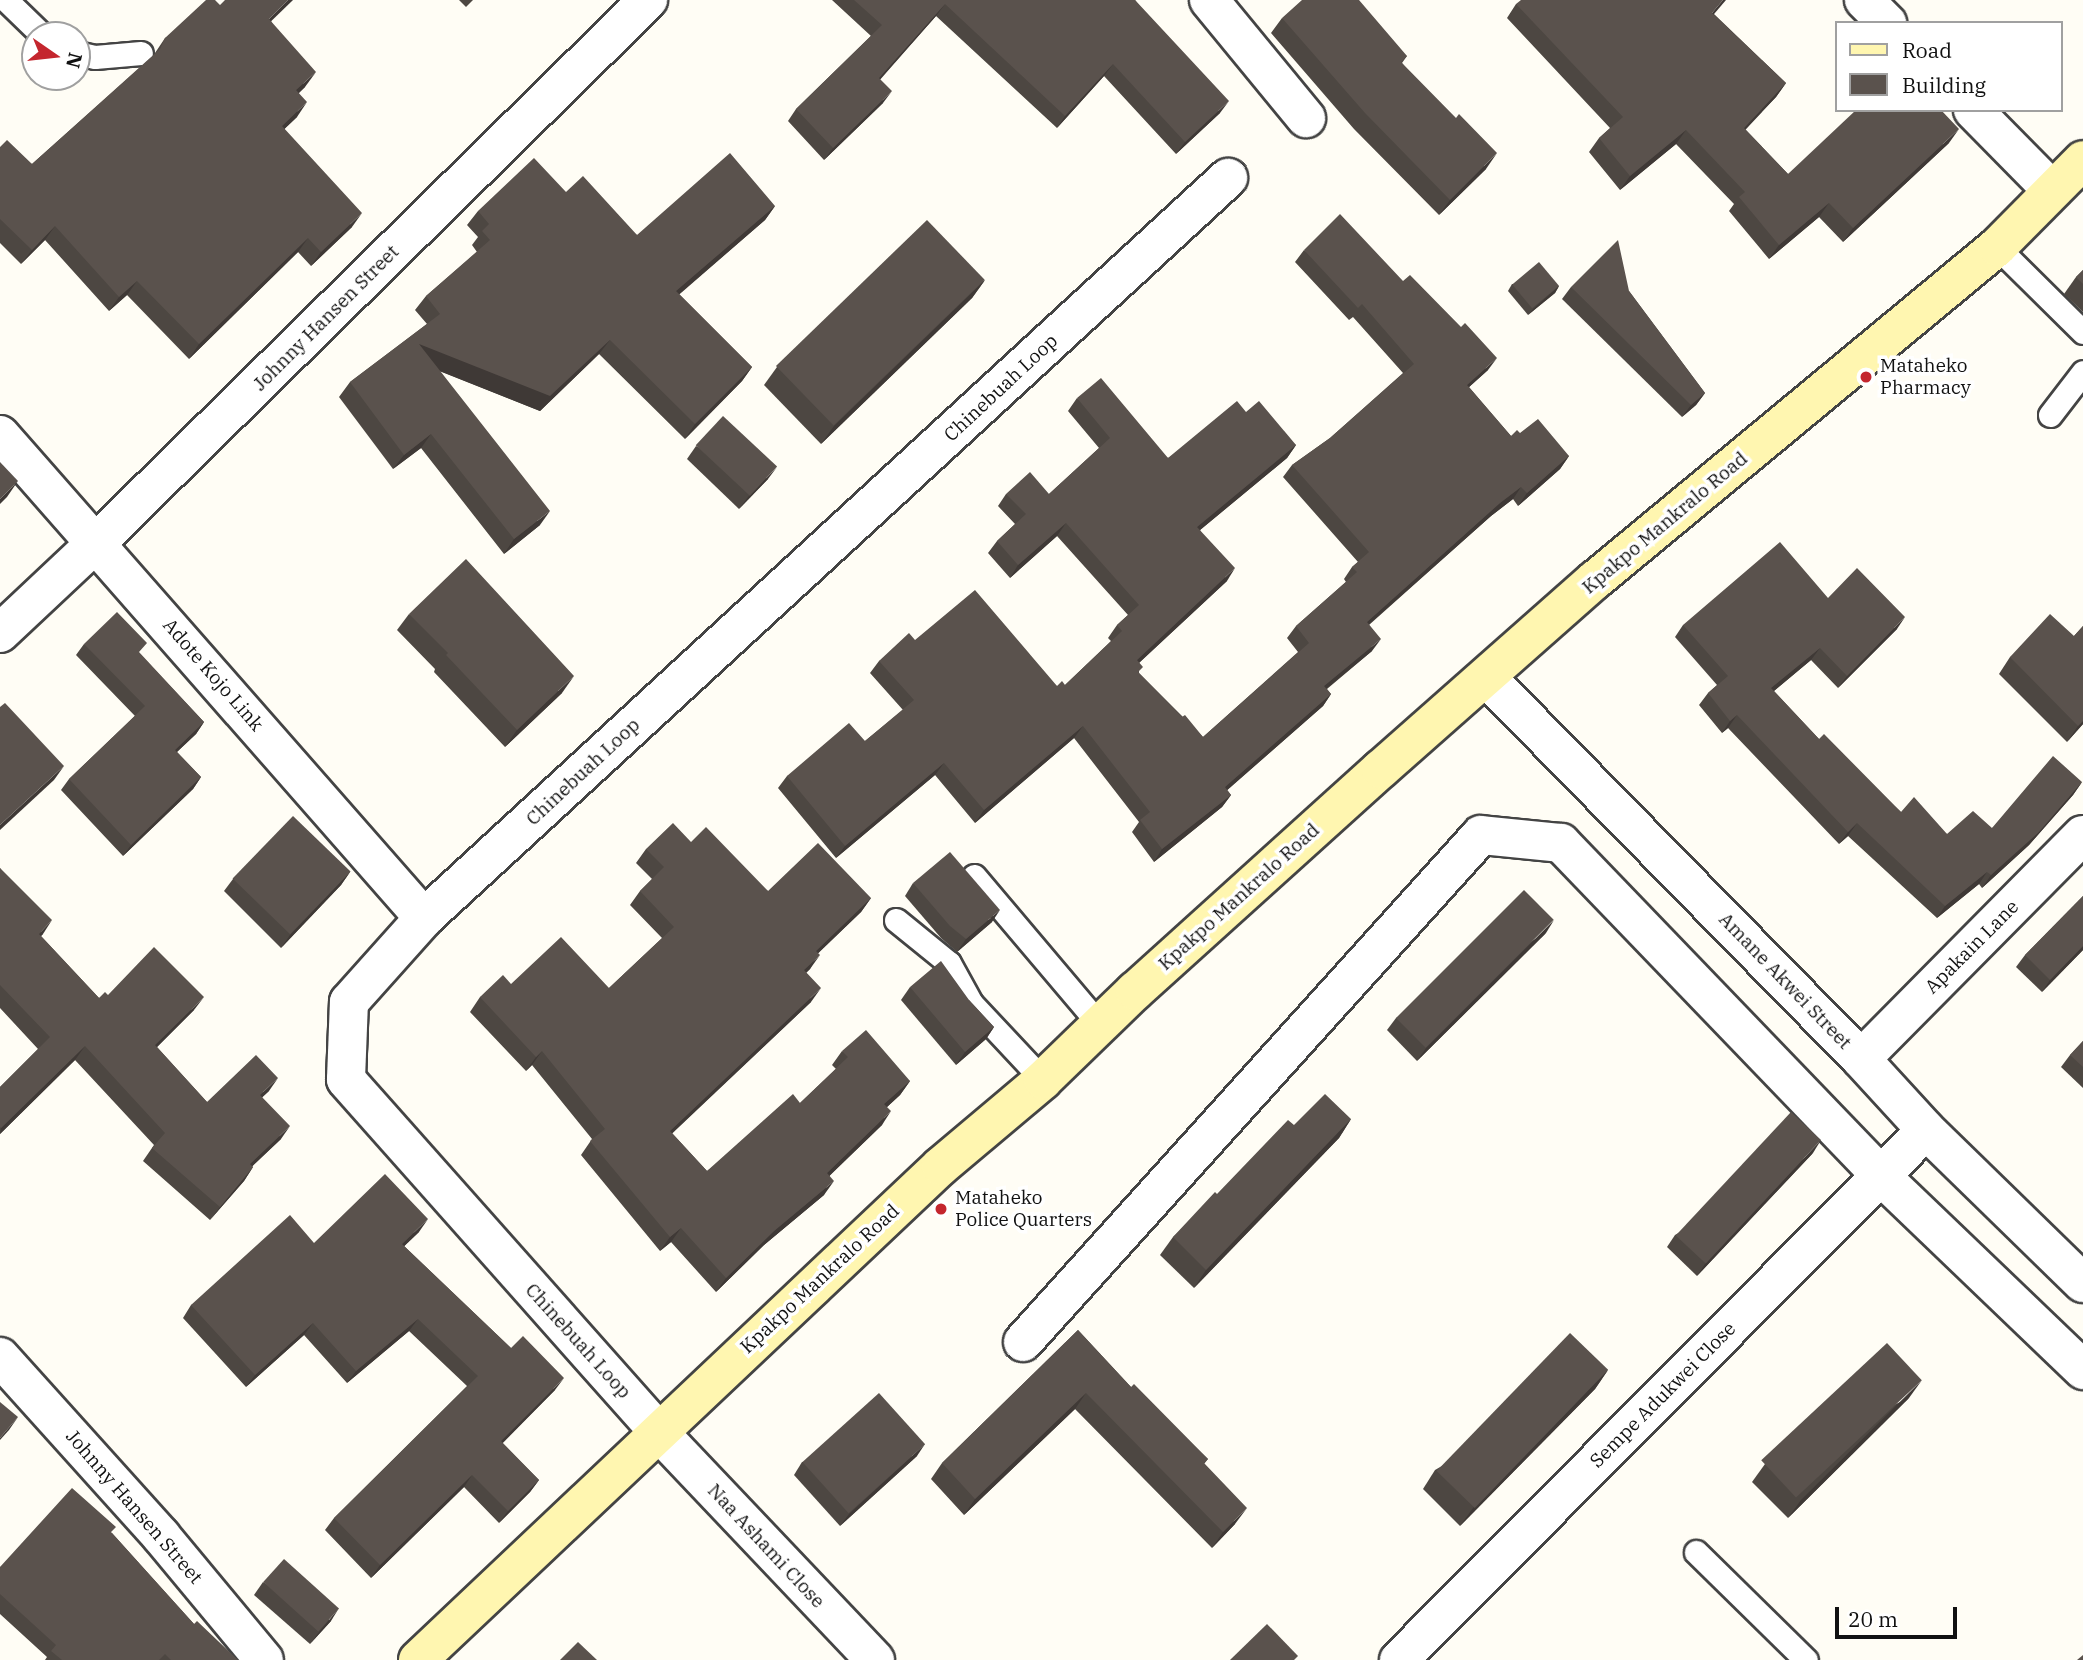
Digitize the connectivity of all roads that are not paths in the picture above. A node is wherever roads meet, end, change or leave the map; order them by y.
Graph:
1 (6, 0) edge
2 (648, 0) edge
3 (1209, 0) edge
4 (1864, 0) edge
5 (28, 21) edge
6 (1884, 21) edge
7 (141, 53) dead end
8 (91, 56) edge
9 (1975, 112) edge
10 (1306, 118) dead end
11 (2083, 160) edge
12 (1228, 178) dead end
13 (2051, 189) junction
14 (1997, 247) junction
15 (2083, 332) edge
16 (2083, 372) edge
17 (2050, 415) dead end
18 (0, 435) edge
19 (97, 542) junction
20 (0, 633) edge
21 (1487, 678) junction
22 (2083, 835) edge
23 (974, 876) edge
24 (424, 918) junction
25 (896, 920) dead end
26 (1100, 1025) junction
27 (1861, 1059) junction
28 (1043, 1080) junction
29 (1926, 1130) junction
30 (1882, 1177) junction
31 (2083, 1283) edge
32 (1023, 1342) dead end
33 (0, 1357) edge
34 (2083, 1370) edge
35 (658, 1431) junction
36 (1696, 1552) dead end
37 (264, 1660) edge
38 (418, 1660) edge
39 (875, 1660) edge
40 (1399, 1660) edge
41 (1806, 1660) edge

1 - 5 lane
2 - 19 street, Johnny Hansen Street
3 - 10 street
4 - 6 street
7 - 8 lane
9 - 13 street
11 - 13 street, Kpakpo Mankralo Road
12 - 24 street, Chinebuah Loop
13 - 14 street, Kpakpo Mankralo Road
14 - 15 lane
14 - 21 street, Kpakpo Mankralo Road
16 - 17 lane
18 - 19 street, Adote Kojo Link
19 - 20 street, Johnny Hansen Street
19 - 24 street, Adote Kojo Link
21 - 26 street, Kpakpo Mankralo Road
21 - 27 street, Amane Akwei Street
22 - 27 street, Apakain Lane
23 - 26 lane
24 - 35 street, Chinebuah Loop
25 - 28 lane
26 - 28 street, Kpakpo Mankralo Road
27 - 29 street, Amane Akwei Street
28 - 35 street, Kpakpo Mankralo Road
29 - 30 street, Sempe Adukwei Close
29 - 31 street, Amane Akwei Street
30 - 32 street
30 - 34 street
30 - 40 street, Sempe Adukwei Close
33 - 37 street, Johnny Hansen Street
35 - 38 street, Kpakpo Mankralo Road
35 - 39 street, Naa Ashami Close
36 - 41 lane

